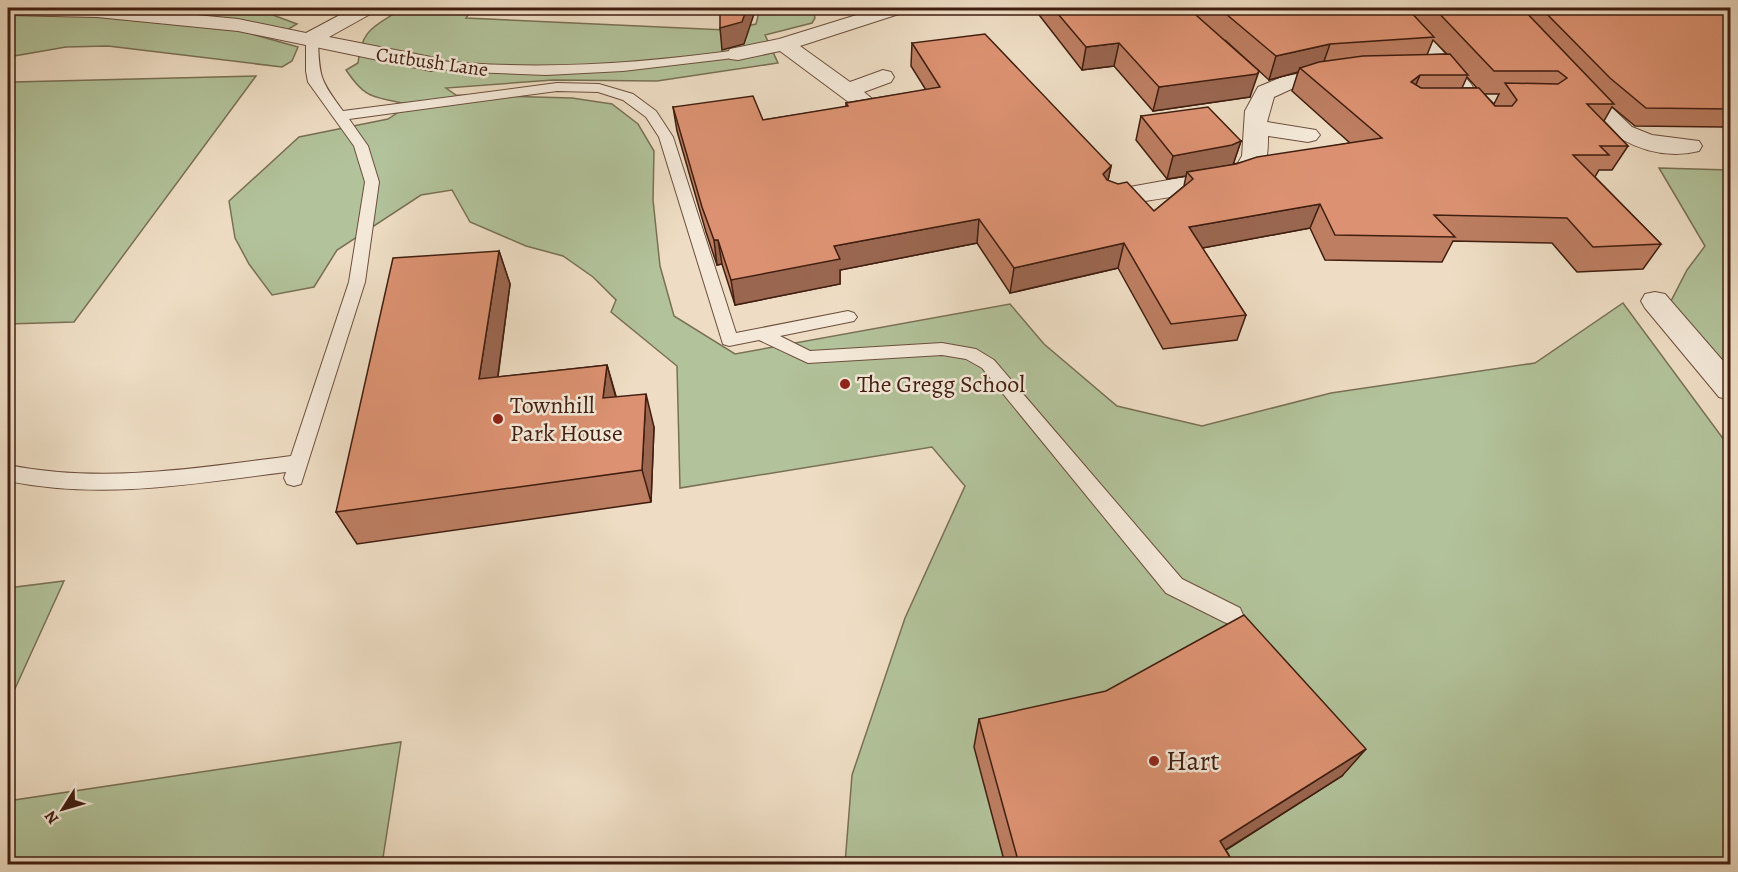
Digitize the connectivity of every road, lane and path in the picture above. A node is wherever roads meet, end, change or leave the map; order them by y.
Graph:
1 (367, 8) edge
2 (838, 8) edge
3 (898, 8) edge
4 (1391, 8) edge
5 (8, 9) edge
6 (855, 21) junction
7 (312, 38) junction
8 (784, 44) junction
9 (738, 54) joint
10 (431, 64) joint
11 (1412, 68) edge
12 (1445, 68) junction
13 (1358, 70) edge
14 (1561, 70) edge
15 (883, 77) dead end
16 (847, 91) junction
17 (1477, 105) edge
18 (870, 107) edge
19 (340, 116) junction
20 (1256, 127) junction
21 (1308, 135) dead end
22 (1690, 146) dead end
23 (1113, 198) edge
24 (1655, 301) dead end
25 (848, 317) dead end
26 (761, 334) junction
27 (1731, 389) edge
28 (8, 473) edge
29 (1232, 615) dead end

1 - 7 street
2 - 6 street
3 - 6 street, Cutbush Lane
4 - 12 street
5 - 7 street, Cutbush Lane
6 - 8 street, Cutbush Lane
7 - 10 street, Cutbush Lane
7 - 19 lane
8 - 9 street, Cutbush Lane
8 - 16 street
9 - 10 lane, Cutbush Lane
11 - 12 street
12 - 17 street
13 - 20 street
14 - 22 street
15 - 16 street
16 - 18 street
19 - 26 lane
19 - 28 lane
20 - 21 street
20 - 23 street
24 - 27 street
25 - 26 lane
26 - 29 lane

